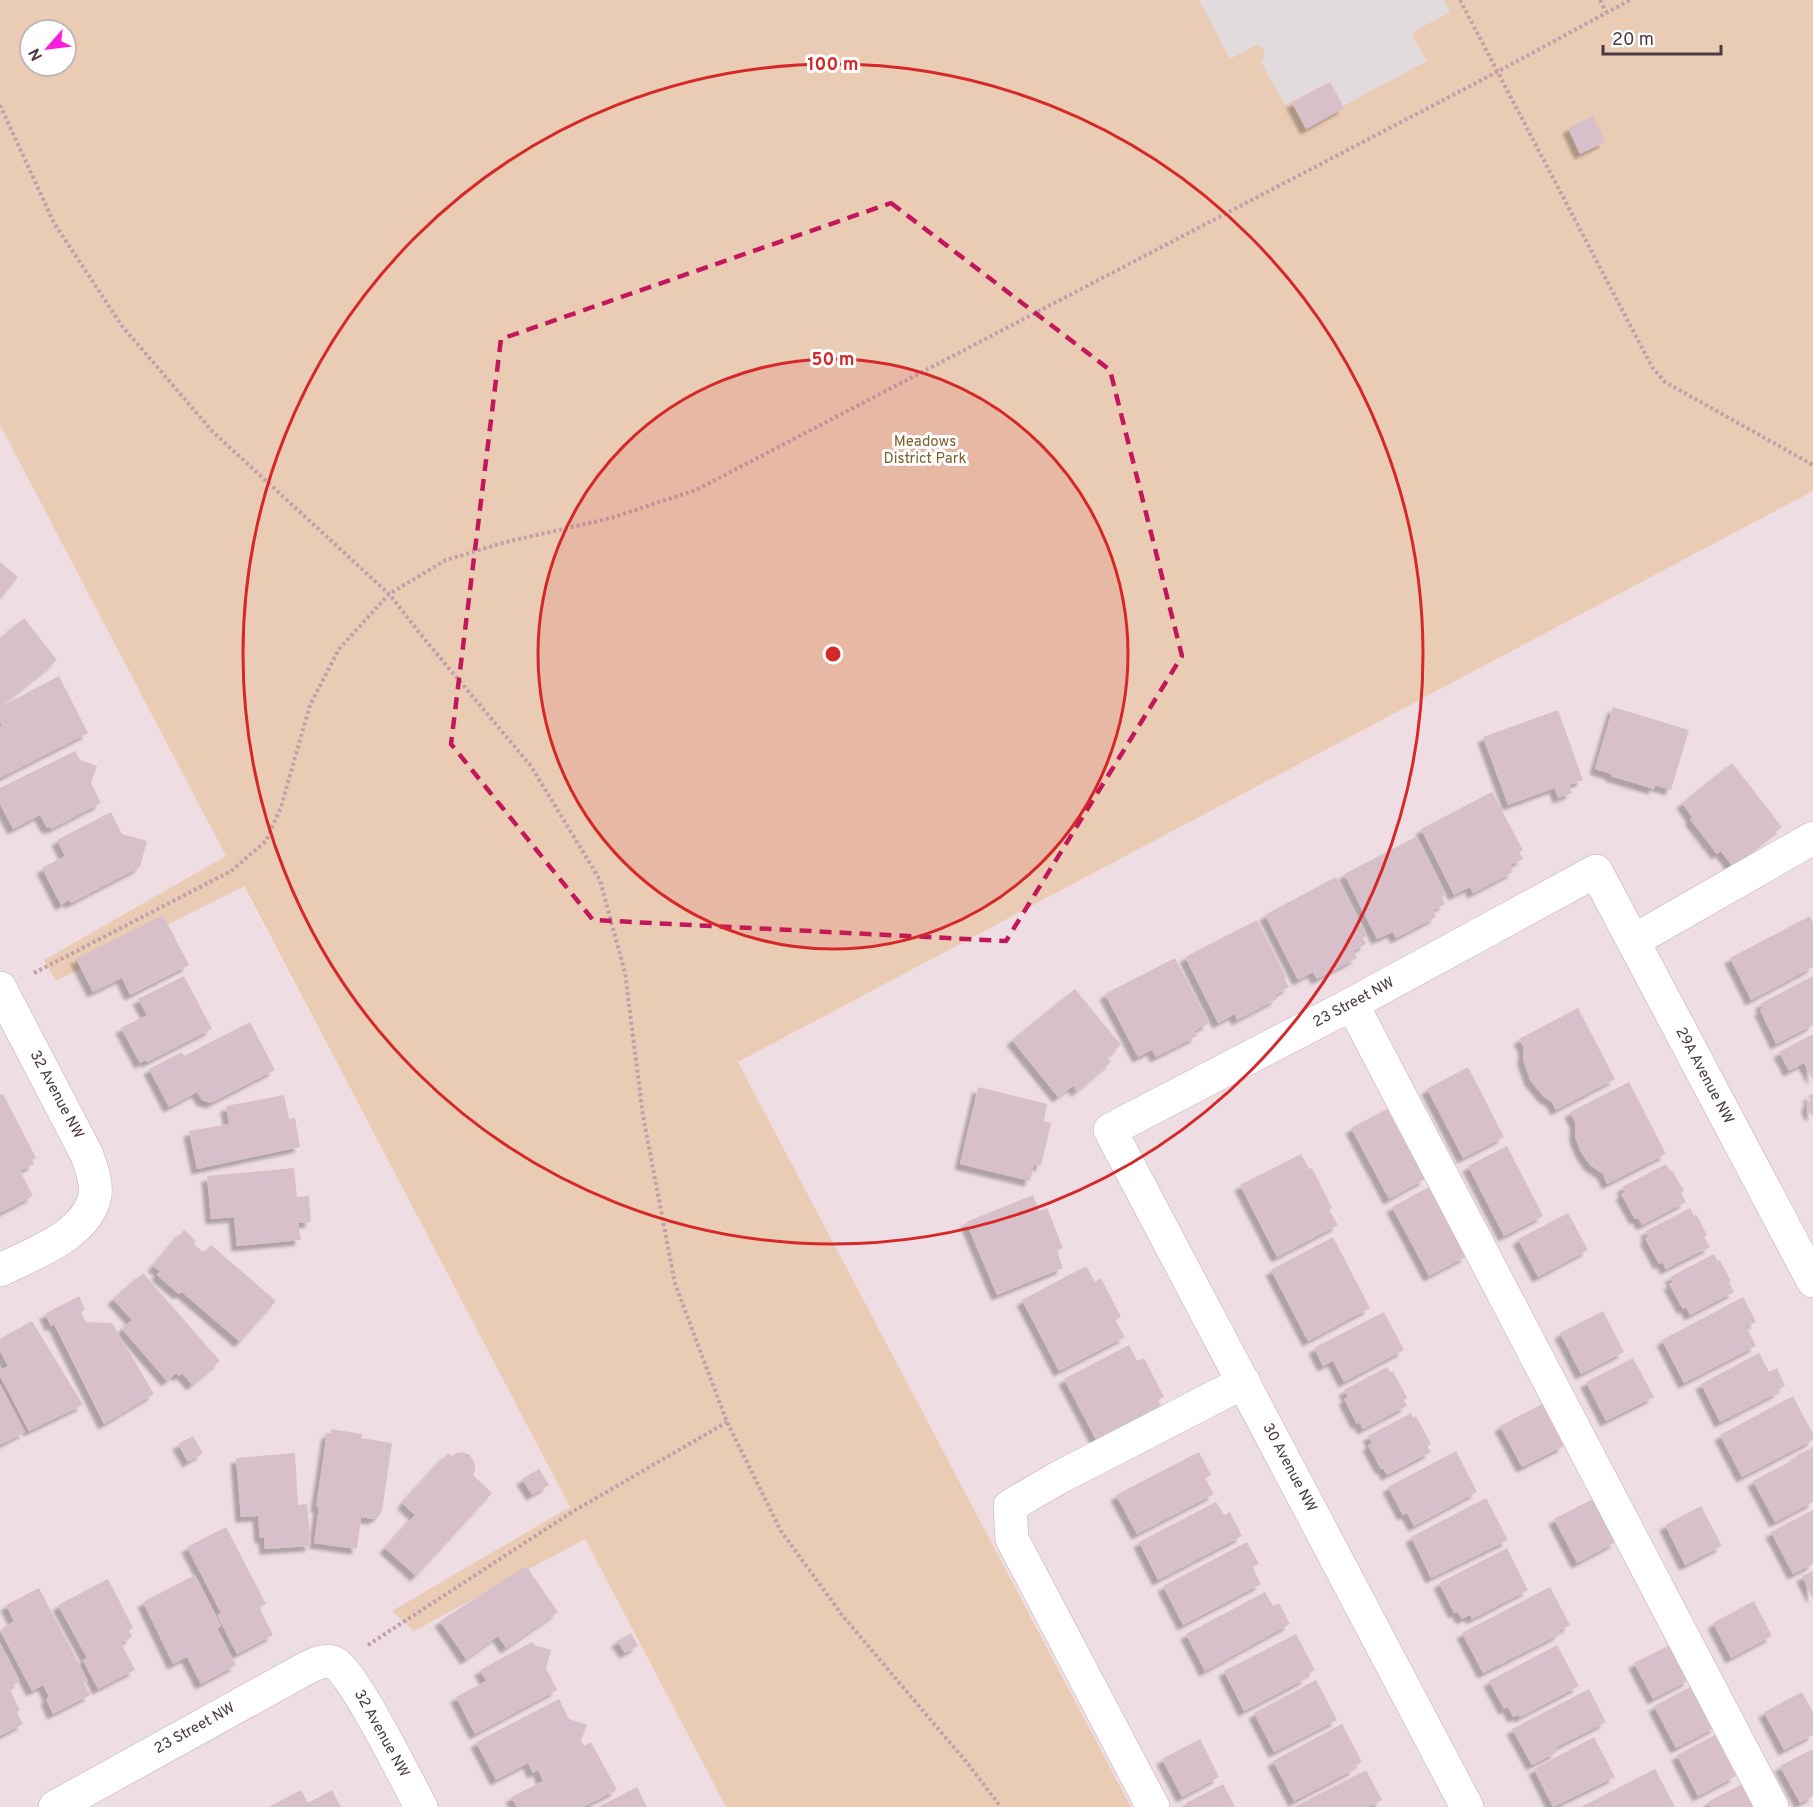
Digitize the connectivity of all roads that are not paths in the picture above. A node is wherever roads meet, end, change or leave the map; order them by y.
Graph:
1 (1813, 838) edge
2 (1596, 871) joint
3 (1633, 942) junction
4 (1, 989) edge
5 (1352, 1004) junction
6 (1110, 1130) joint
7 (0, 1270) edge
8 (1813, 1281) edge
9 (1244, 1382) junction
10 (338, 1664) joint
11 (55, 1807) edge
12 (421, 1807) edge
13 (1152, 1807) edge
14 (1467, 1807) edge
15 (1772, 1807) edge

1 - 3 street
2 - 3 street, 29A Avenue NW
2 - 5 street, 23 Street NW
3 - 8 street, 29A Avenue NW
4 - 7 street, 32 Avenue NW
5 - 6 street, 23 Street NW
5 - 15 street
6 - 9 street, 30 Avenue NW
9 - 13 street
9 - 14 street, 30 Avenue NW
10 - 11 street, 23 Street NW
10 - 12 street, 32 Avenue NW

